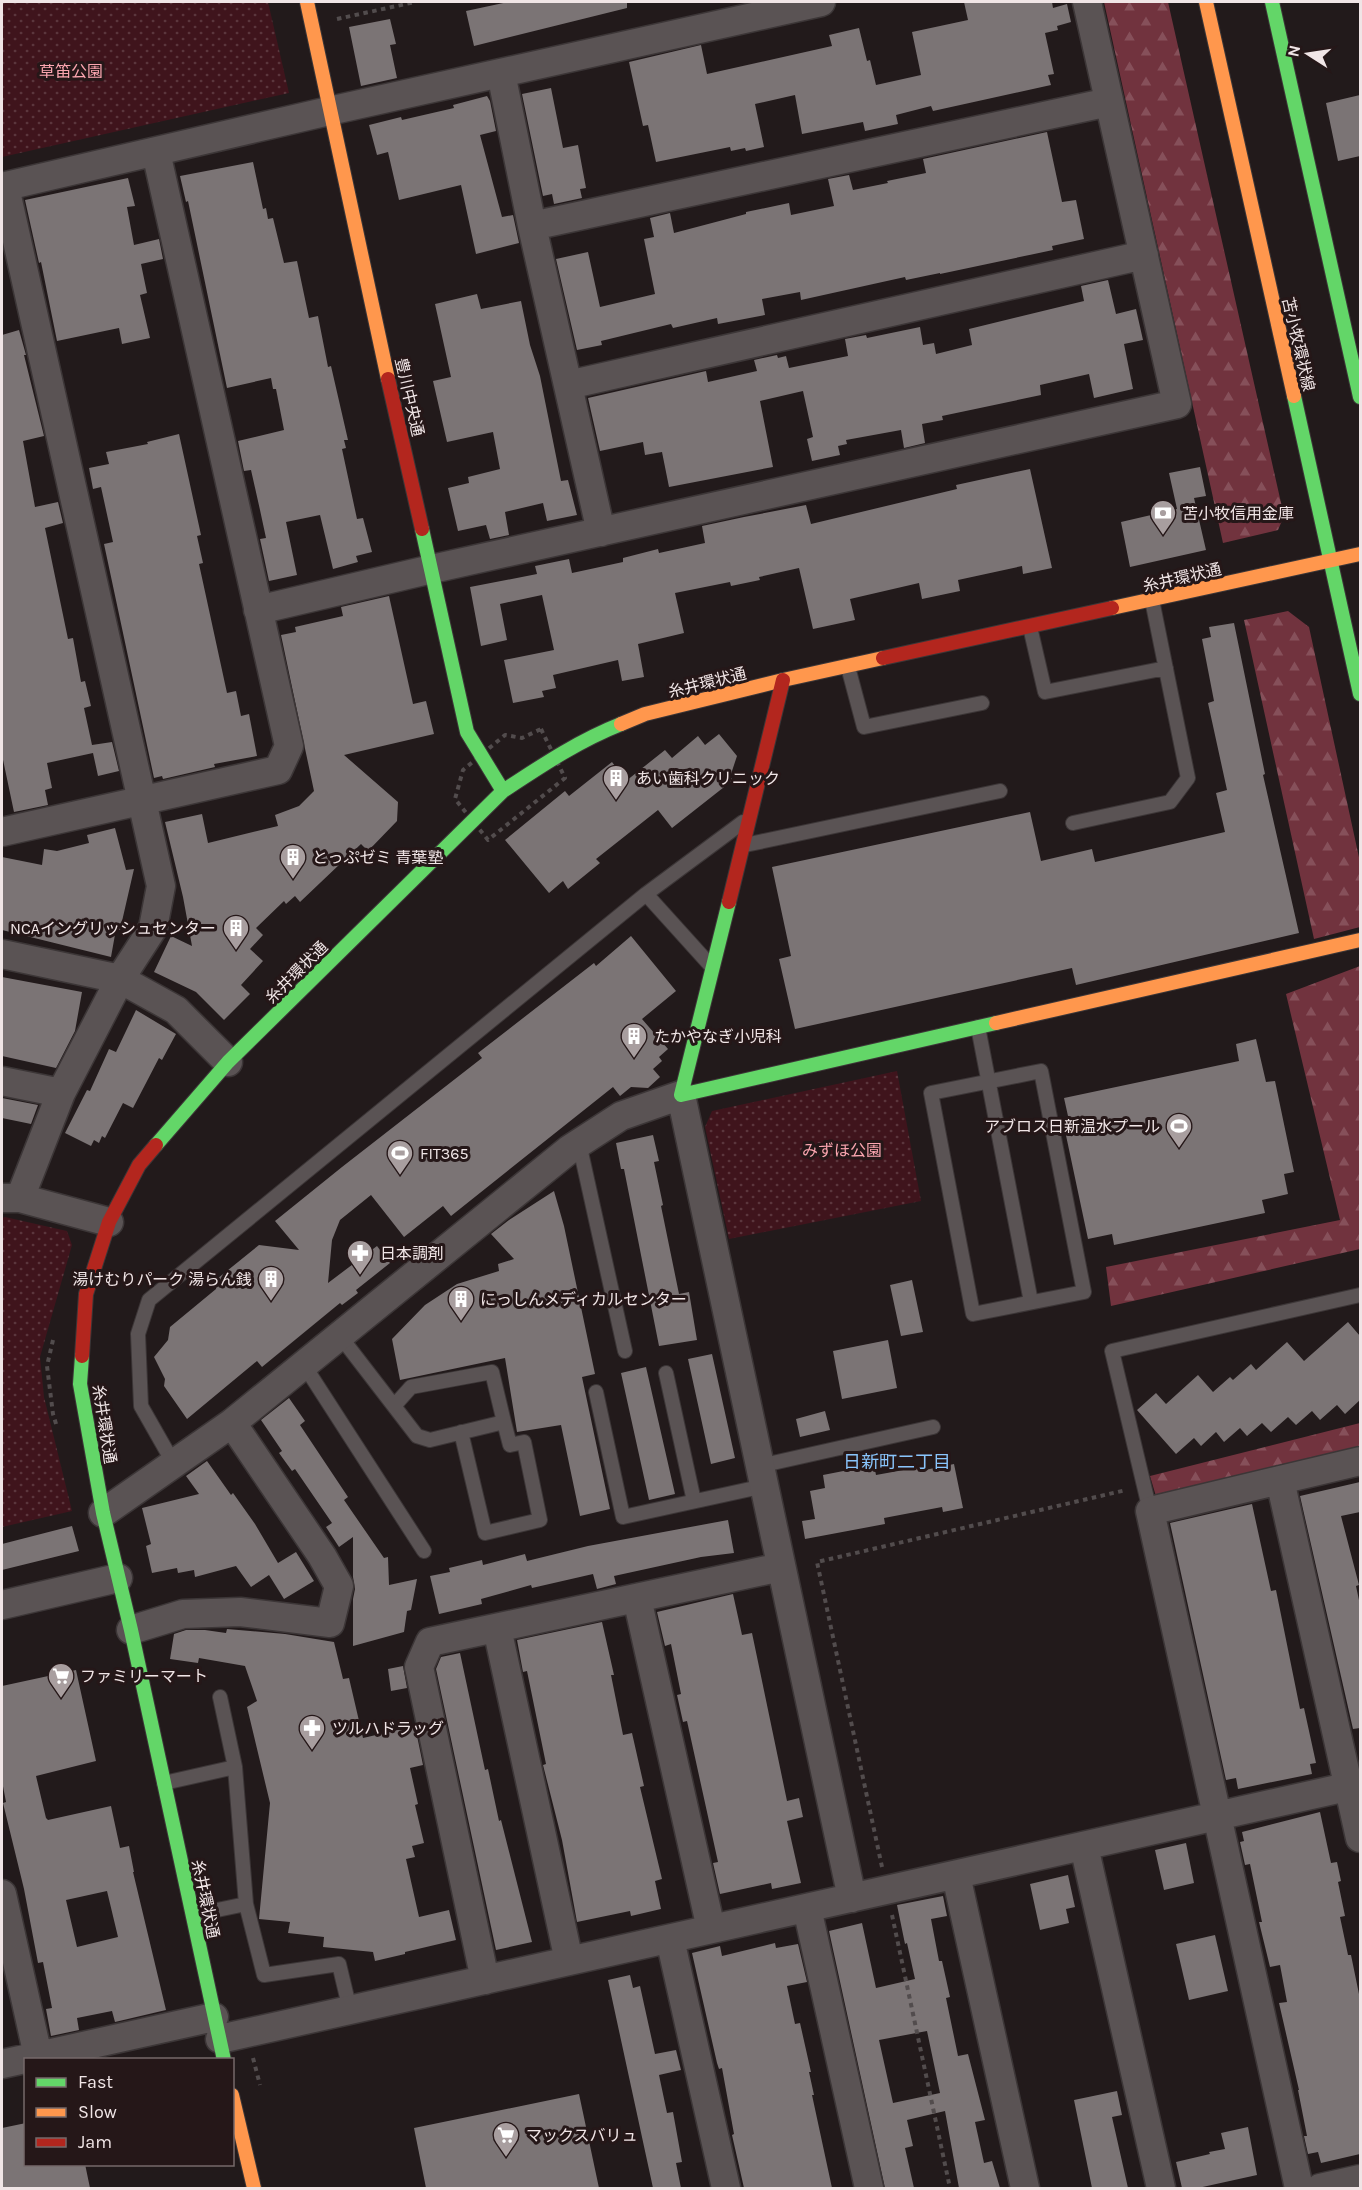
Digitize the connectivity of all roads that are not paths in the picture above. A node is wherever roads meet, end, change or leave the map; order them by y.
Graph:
1 (307, 2) edge
2 (821, 2) edge
3 (1088, 2) edge
4 (1206, 2) edge
5 (1272, 2) edge
6 (501, 73) junction
7 (1109, 102) junction
8 (329, 111) junction
9 (156, 152) junction
10 (3, 187) edge
11 (532, 226) junction
12 (1144, 255) junction
13 (568, 385) junction
14 (1360, 397) edge
15 (601, 532) junction
16 (1360, 554) edge
17 (1331, 561) junction
18 (432, 569) junction
19 (1152, 600) junction
20 (258, 610) junction
21 (1030, 627) junction
22 (848, 667) junction
23 (1166, 668) junction
24 (783, 680) junction
25 (1360, 694) edge
26 (981, 703) dead end
27 (503, 790) junction
28 (1000, 790) dead end
29 (143, 800) junction
30 (749, 817) junction
31 (1072, 823) dead end
32 (2, 832) edge
33 (742, 846) junction
34 (646, 894) junction
35 (1360, 940) edge
36 (2, 954) edge
37 (712, 968) junction
38 (120, 979) junction
39 (978, 1027) junction
40 (228, 1062) junction
41 (2, 1081) edge
42 (988, 1082) junction
43 (61, 1093) junction
44 (681, 1095) junction
45 (579, 1143) junction
46 (11, 1198) edge
47 (109, 1222) junction
48 (1360, 1295) edge
49 (1031, 1302) junction
50 (340, 1336) junction
51 (625, 1351) dead end
52 (304, 1365) junction
53 (666, 1373) dead end
54 (596, 1392) dead end
55 (394, 1406) junction
56 (504, 1422) junction
57 (232, 1423) junction
58 (933, 1426) dead end
59 (461, 1432) junction
60 (1360, 1461) edge
61 (174, 1464) junction
62 (762, 1476) junction
63 (1280, 1480) junction
64 (1147, 1498) junction
65 (694, 1501) junction
66 (103, 1513) junction
67 (424, 1551) dead end
68 (781, 1567) junction
69 (118, 1578) junction
70 (637, 1598) junction
71 (2, 1605) edge
72 (497, 1628) junction
73 (130, 1630) junction
74 (220, 1697) dead end
75 (236, 1767) junction
76 (164, 1783) junction
77 (1355, 1786) edge
78 (1217, 1816) junction
79 (1360, 1838) edge
80 (1084, 1846) junction
81 (956, 1875) junction
82 (2, 1894) edge
83 (852, 1898) junction
84 (246, 1904) junction
85 (807, 1908) junction
86 (193, 1915) junction
87 (711, 1929) junction
88 (670, 1939) junction
89 (569, 1961) junction
90 (485, 1980) junction
91 (350, 2010) junction
92 (219, 2039) edge
93 (38, 2056) junction
94 (29, 2058) edge
95 (24, 2059) edge
96 (2, 2064) edge
97 (234, 2103) edge
98 (1360, 2179) edge
99 (254, 2188) edge
100 (726, 2188) edge
101 (869, 2188) edge
102 (1025, 2188) edge
103 (1161, 2188) edge
104 (1299, 2188) edge
105 (1320, 2188) edge

1 - 8 street, 豊川中央通
2 - 6 street
3 - 7 street
4 - 17 street, 苫小牧環状線
5 - 14 street
6 - 8 street
6 - 11 street
7 - 11 street
7 - 12 street
8 - 9 street
8 - 18 street, 豊川中央通
9 - 10 street
9 - 20 street
10 - 29 street
11 - 13 street
12 - 13 street
12 - 15 street
13 - 15 street
15 - 18 street
16 - 17 street, 糸井環状通
17 - 19 street, 糸井環状通
17 - 25 street, 苫小牧環状線
18 - 20 street
18 - 27 street, 豊川中央通
19 - 21 street, 糸井環状通
19 - 23 lane
20 - 29 street
21 - 22 street, 糸井環状通
21 - 23 lane
22 - 24 street, 糸井環状通
22 - 26 lane
23 - 31 lane
24 - 27 street, 糸井環状通
24 - 30 street
27 - 40 street, 糸井環状通
28 - 33 lane
29 - 32 street
29 - 38 street
30 - 33 street
30 - 34 lane
33 - 37 street
34 - 37 lane
34 - 61 lane
35 - 39 street
36 - 38 street
37 - 44 street
38 - 40 street
38 - 43 street
39 - 42 lane
39 - 44 street
40 - 47 street, 糸井環状通
41 - 43 street
42 - 49 lane
42 - 49 lane
42 - 49 lane
43 - 46 street
44 - 45 street
44 - 62 street
45 - 50 street
45 - 51 lane
46 - 47 street
47 - 66 street, 糸井環状通
48 - 64 lane
50 - 52 street
50 - 55 lane
52 - 57 street
52 - 67 lane
53 - 65 lane
54 - 65 lane
55 - 56 lane
55 - 59 lane
56 - 59 lane
56 - 59 lane
57 - 61 street
57 - 73 street
58 - 62 lane
60 - 63 street
61 - 66 street
62 - 65 lane
62 - 68 street
63 - 64 street
63 - 77 street
64 - 78 street
66 - 69 street, 糸井環状通
68 - 70 street
68 - 83 street
69 - 71 street
69 - 73 street, 糸井環状通
70 - 72 street
70 - 87 street
72 - 89 street
72 - 90 street
73 - 76 street, 糸井環状通
74 - 75 lane
75 - 76 lane
75 - 84 lane
76 - 86 street, 糸井環状通
77 - 78 street
77 - 79 street
78 - 80 street
78 - 104 street
80 - 81 street
80 - 103 street
81 - 83 street
81 - 102 street
82 - 93 street
83 - 85 street
84 - 86 lane
84 - 91 lane
85 - 87 street
85 - 101 street
86 - 92 street, 糸井環状通
87 - 88 street
88 - 89 street
88 - 100 street
89 - 90 street
90 - 91 street
91 - 92 street
92 - 93 street
93 - 94 street
95 - 96 street
97 - 99 street
98 - 105 street

